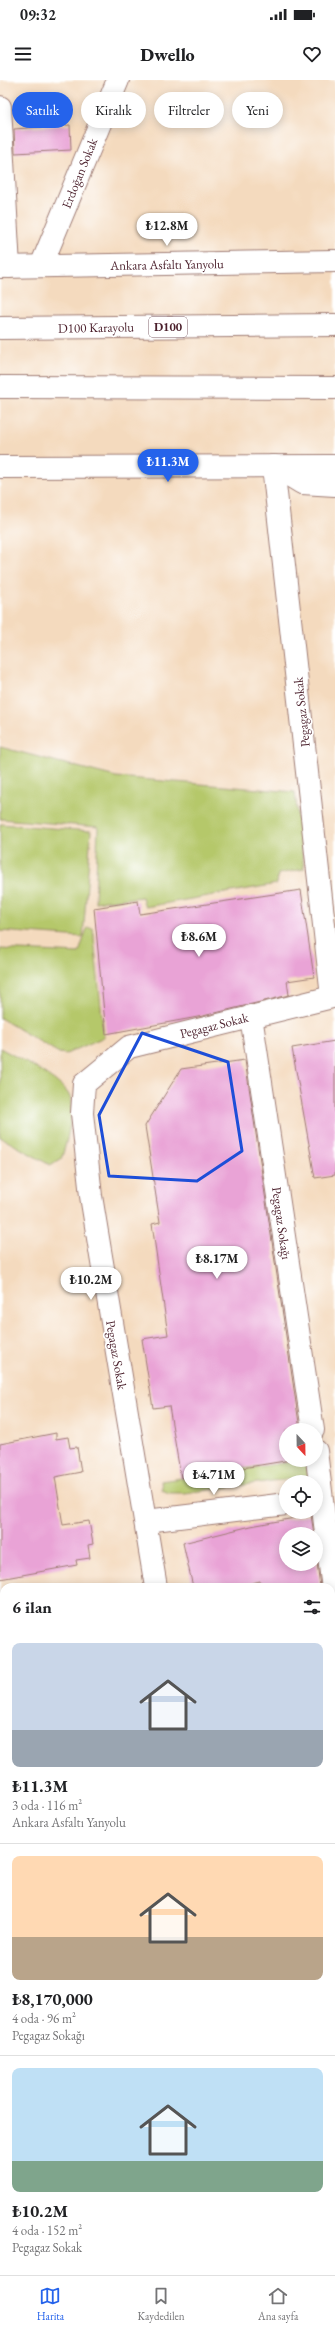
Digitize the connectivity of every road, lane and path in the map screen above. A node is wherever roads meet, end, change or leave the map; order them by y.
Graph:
1 (118, 80) edge
2 (0, 107) edge
3 (335, 261) edge
4 (41, 266) junction
5 (4, 267) edge
6 (335, 325) edge
7 (0, 328) edge
8 (0, 388) edge
9 (335, 388) edge
10 (274, 466) junction
11 (335, 466) edge
12 (0, 467) edge
13 (335, 485) edge
14 (251, 1016) junction
15 (312, 1423) edge
16 (319, 1467) edge
17 (325, 1499) edge
18 (279, 1505) edge
19 (146, 1521) junction
20 (155, 1583) edge
21 (333, 1583) edge

1 - 4 main road, Erdoğan Sokak
2 - 5 main road
3 - 4 main road, Ankara Asfaltı Yanyolu
4 - 5 main road, Ankara Asfaltı Yanyolu
6 - 7 main road, D100 Karayolu / D100
8 - 9 main road
10 - 11 main road
10 - 12 main road
10 - 13 main road
10 - 14 main road, Pegagaz Sokak
14 - 15 main road, Pegagaz Sokağı
14 - 19 main road, Pegagaz Sokak
16 - 17 main road
17 - 21 main road
18 - 19 main road
19 - 20 main road, Pegagaz Sokak

